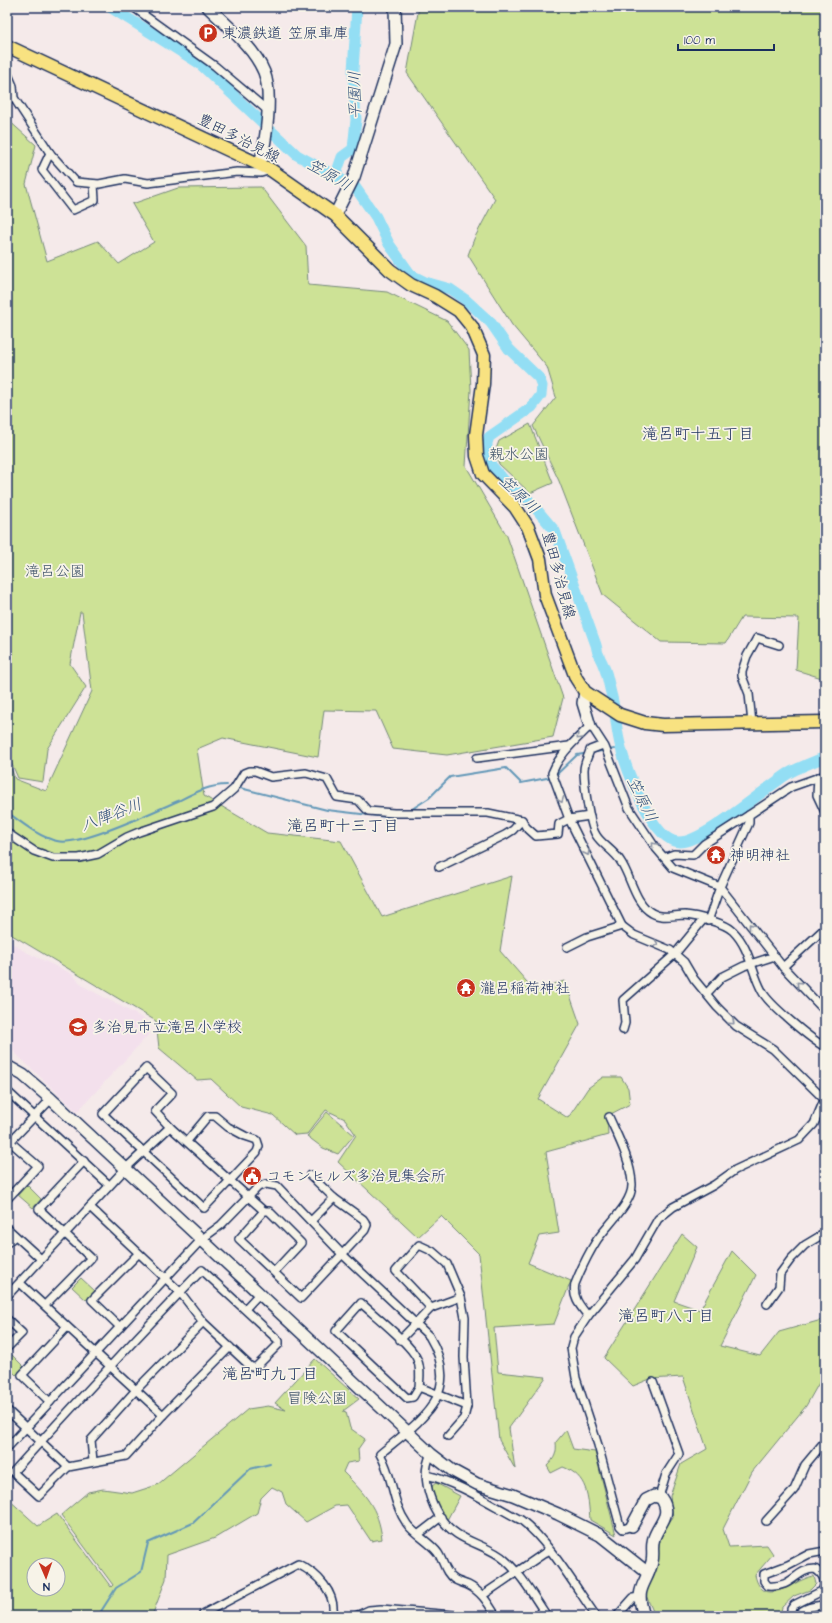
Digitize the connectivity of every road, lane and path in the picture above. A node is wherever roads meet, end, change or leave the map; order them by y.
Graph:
1 (133, 7) edge
2 (208, 7) edge
3 (395, 7) edge
4 (7, 46) edge
5 (7, 72) edge
6 (267, 110) junction
7 (50, 153) junction
8 (266, 167) junction
9 (94, 184) junction
10 (335, 215) junction
11 (779, 645) dead end
12 (590, 695) junction
13 (825, 722) edge
14 (752, 723) junction
15 (590, 726) junction
16 (569, 746) junction
17 (605, 749) junction
18 (477, 758) dead end
19 (822, 776) edge
20 (825, 812) edge
21 (749, 815) junction
22 (590, 816) junction
23 (569, 819) junction
24 (522, 820) junction
25 (7, 833) edge
26 (666, 857) junction
27 (439, 866) dead end
28 (720, 887) junction
29 (706, 920) junction
30 (622, 926) junction
31 (825, 928) edge
32 (567, 947) dead end
33 (675, 954) junction
34 (775, 956) junction
35 (752, 963) junction
36 (783, 967) junction
37 (707, 993) junction
38 (825, 1011) edge
39 (623, 1030) dead end
40 (825, 1047) edge
41 (7, 1066) edge
42 (7, 1091) edge
43 (51, 1099) junction
44 (825, 1099) edge
45 (35, 1116) junction
46 (609, 1117) dead end
47 (170, 1127) junction
48 (187, 1141) junction
49 (8, 1142) edge
50 (144, 1153) junction
51 (84, 1161) junction
52 (126, 1168) junction
53 (310, 1175) dead end
54 (232, 1180) junction
55 (110, 1185) junction
56 (248, 1196) junction
57 (334, 1198) junction
58 (7, 1199) edge
59 (90, 1207) junction
60 (264, 1211) junction
61 (311, 1221) junction
62 (7, 1228) edge
63 (65, 1233) junction
64 (825, 1233) edge
65 (14, 1236) junction
66 (202, 1239) junction
67 (7, 1243) edge
68 (138, 1254) junction
69 (342, 1254) junction
70 (41, 1259) junction
71 (274, 1272) junction
72 (166, 1279) junction
73 (20, 1283) junction
74 (180, 1292) junction
75 (260, 1293) junction
76 (7, 1296) edge
77 (462, 1297) junction
78 (767, 1304) dead end
79 (45, 1305) junction
80 (431, 1308) junction
81 (246, 1309) junction
82 (588, 1316) junction
83 (7, 1319) edge
84 (203, 1322) junction
85 (416, 1323) junction
86 (67, 1327) junction
87 (120, 1327) junction
88 (400, 1340) junction
89 (230, 1347) junction
90 (7, 1348) edge
91 (96, 1353) junction
92 (109, 1366) junction
93 (654, 1382) dead end
94 (419, 1387) junction
95 (135, 1391) junction
96 (438, 1395) junction
97 (50, 1402) junction
98 (467, 1406) junction
99 (7, 1410) edge
100 (163, 1415) junction
101 (26, 1427) junction
102 (408, 1430) junction
103 (448, 1436) dead end
104 (825, 1440) edge
105 (41, 1441) junction
106 (7, 1448) edge
107 (431, 1454) junction
108 (93, 1461) junction
109 (68, 1467) junction
110 (426, 1475) junction
111 (659, 1498) junction
112 (441, 1517) junction
113 (766, 1521) dead end
114 (632, 1526) joint
115 (419, 1534) junction
116 (549, 1550) junction
117 (825, 1550) edge
118 (516, 1572) junction
119 (648, 1573) junction
120 (483, 1595) junction
121 (640, 1597) junction
122 (825, 1606) edge
123 (204, 1616) edge
124 (333, 1616) edge
125 (356, 1616) edge
126 (465, 1616) edge
127 (496, 1616) edge
128 (547, 1616) edge
129 (596, 1616) edge
130 (617, 1616) edge
131 (644, 1616) edge
132 (791, 1616) edge
133 (797, 1616) edge

1 - 6 street
2 - 6 street
3 - 10 street
4 - 8 main road, 豊田多治見線
5 - 7 street
6 - 8 street
7 - 9 street
7 - 9 street
8 - 9 street
8 - 10 main road, 豊田多治見線
10 - 12 main road, 豊田多治見線
11 - 14 street
12 - 14 main road, 豊田多治見線
12 - 15 street
13 - 14 main road, 豊田多治見線
15 -> 16 street
15 - 17 street
16 - 18 street
16 -> 23 street
17 - 22 street
26 -> 17 street
19 - 20 street
19 - 21 street
21 - 26 street
21 - 28 street
22 - 23 street
22 - 29 street
23 - 24 street
23 -> 30 street
24 - 25 street
24 - 27 street
26 - 28 street
28 - 29 street
34 -> 28 street
29 - 33 street
29 - 35 street
30 - 32 street
30 -> 33 street
31 - 36 street
33 - 37 street
33 - 39 street
34 - 35 street
34 - 36 street
35 - 37 street
35 - 40 street
38 -> 36 street
37 -> 44 street
41 - 43 street
42 - 45 street
43 - 45 street
43 - 52 street
44 - 82 street
45 - 49 street
45 - 51 street
46 - 82 street
47 - 48 street
47 - 50 street
47 - 50 street
48 - 54 street
48 - 54 street
49 - 58 street
50 - 52 street
50 - 54 street
51 - 55 street
51 - 63 street
52 - 55 street
52 - 66 street
53 - 57 street
54 - 56 street
55 - 59 street
56 - 60 street
56 - 61 street
56 - 66 street
57 - 61 street
57 - 69 street
59 - 63 street
59 - 68 street
60 - 71 street
60 - 71 street
61 - 69 street
62 - 65 street
63 - 70 street
63 - 79 street
64 - 78 street
65 - 67 street
65 - 70 street
66 - 72 street
66 - 75 street
68 - 72 street
68 - 87 street
69 - 71 street
69 - 85 street
70 - 73 street
72 - 74 street
72 - 87 street
73 - 76 street
73 - 79 street
74 - 81 street
74 - 84 street
74 - 92 street
75 - 81 street
75 - 102 street
77 - 80 street
77 - 80 street
77 - 98 street
79 - 86 street
80 - 85 street
81 - 89 street
82 - 114 street
83 - 90 street
84 - 89 street
84 - 95 street
85 - 88 street
85 - 96 street
86 - 91 street
86 - 97 street
87 - 91 street
88 - 94 street
88 - 94 street
89 - 100 street
91 - 92 street
91 - 97 street
92 - 95 street
92 - 105 street
93 - 111 street
94 - 96 street
95 - 100 street
95 - 108 street
96 - 98 street
96 - 102 street
97 - 101 street
98 - 103 street
99 - 101 street
100 - 108 street
101 - 105 street
101 - 106 street
102 - 107 street
102 - 115 street
104 - 113 street
105 - 109 street
105 - 109 street
107 - 110 street
107 - 119 street
108 - 109 street
110 - 112 street
110 - 116 street
111 - 114 street
111 - 119 street
112 - 115 street
112 - 118 street
115 - 120 street
116 - 118 street
116 - 129 street
117 - 132 street
118 - 120 street
118 - 128 street
119 - 121 street
120 - 127 street
121 - 130 street
121 - 131 street
122 - 133 street
123 - 124 street
125 - 126 street

